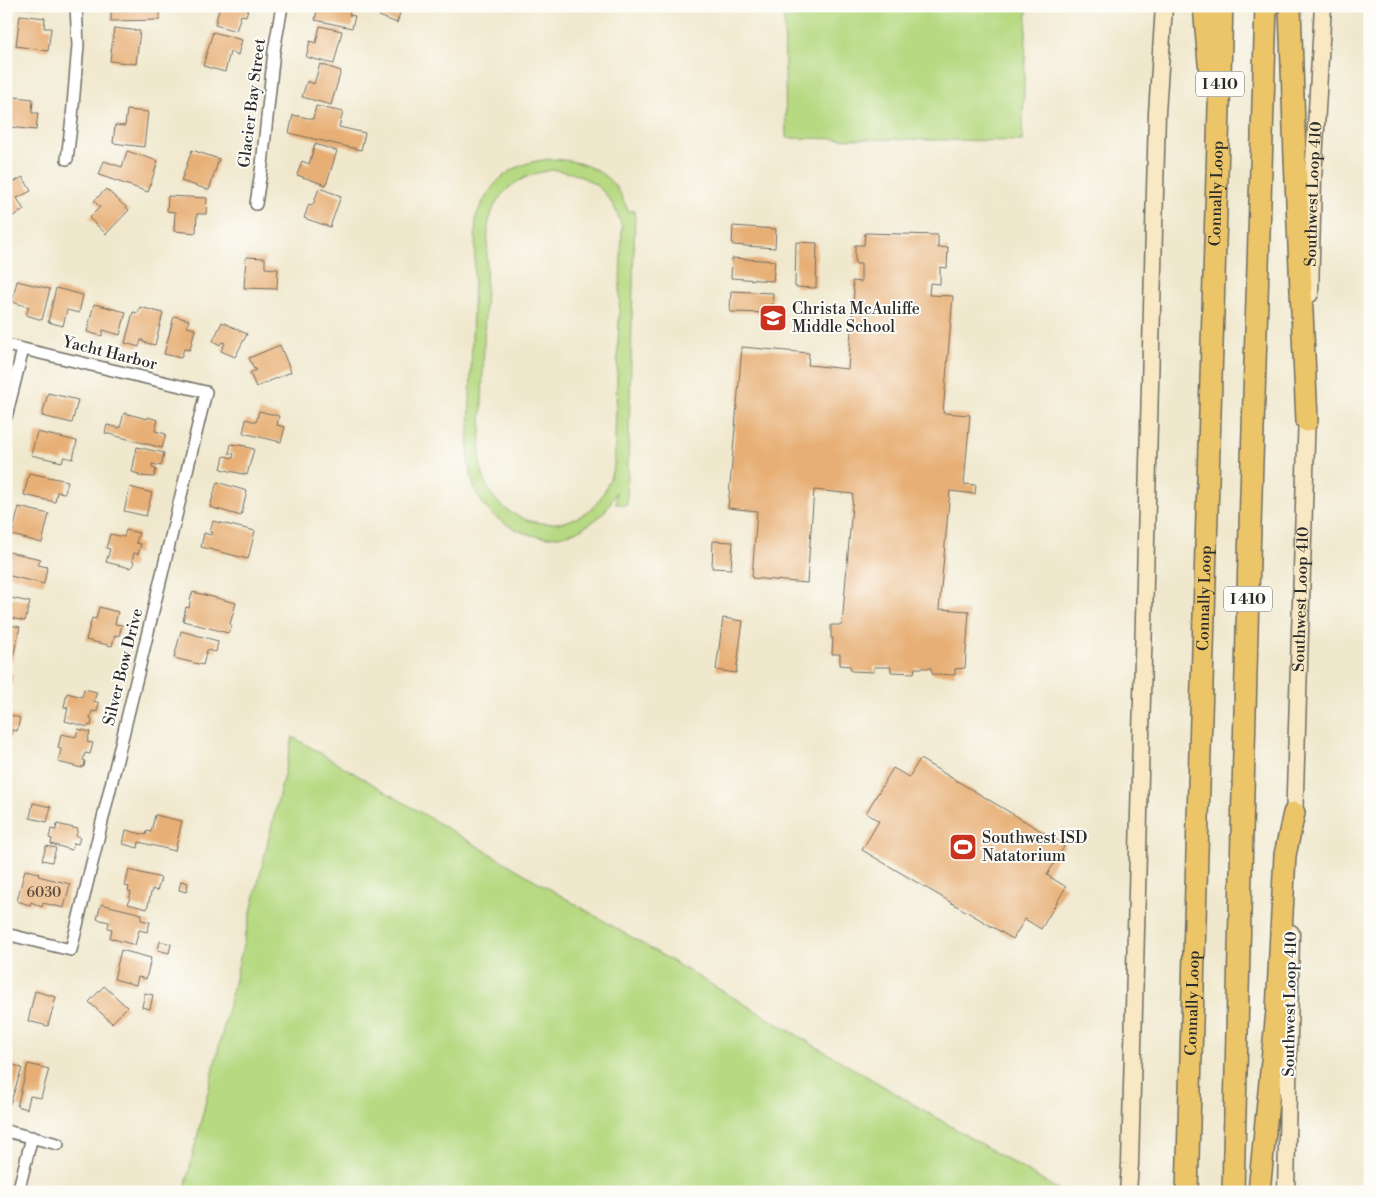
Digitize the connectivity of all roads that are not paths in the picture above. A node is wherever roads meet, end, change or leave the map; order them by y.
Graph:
1 (76, 6) edge
2 (282, 6) edge
3 (1164, 6) edge
4 (1204, 6) edge
5 (1222, 6) edge
6 (1266, 6) edge
7 (1290, 6) edge
8 (1323, 6) edge
9 (67, 159) dead end
10 (1218, 161) junction
11 (256, 204) dead end
12 (6, 345) edge
13 (22, 349) junction
14 (206, 392) joint
15 (6, 417) edge
16 (1307, 421) junction
17 (1294, 812) junction
18 (6, 934) edge
19 (6, 1131) edge
20 (32, 1137) junction
21 (58, 1144) dead end
22 (18, 1192) edge
23 (1128, 1192) edge
24 (1187, 1192) edge
25 (1233, 1192) edge
26 (1259, 1192) edge
27 (1286, 1192) edge

1 - 9 street
2 - 11 street, Glacier Bay Street
3 - 23 main road
4 - 10 highway
5 - 10 highway, Connally Loop / I 410
6 - 25 highway, I 410
7 - 16 highway
8 - 16 main road, Southwest Loop 410
10 - 24 highway, Connally Loop / I 410
12 - 13 street, Yacht Harbor
13 - 14 street, Yacht Harbor
13 - 15 street
14 - 18 street, Silver Bow Drive
16 - 17 main road, Southwest Loop 410
17 - 26 highway
17 - 27 main road, Southwest Loop 410
19 - 20 street
20 - 21 street
20 - 22 street

